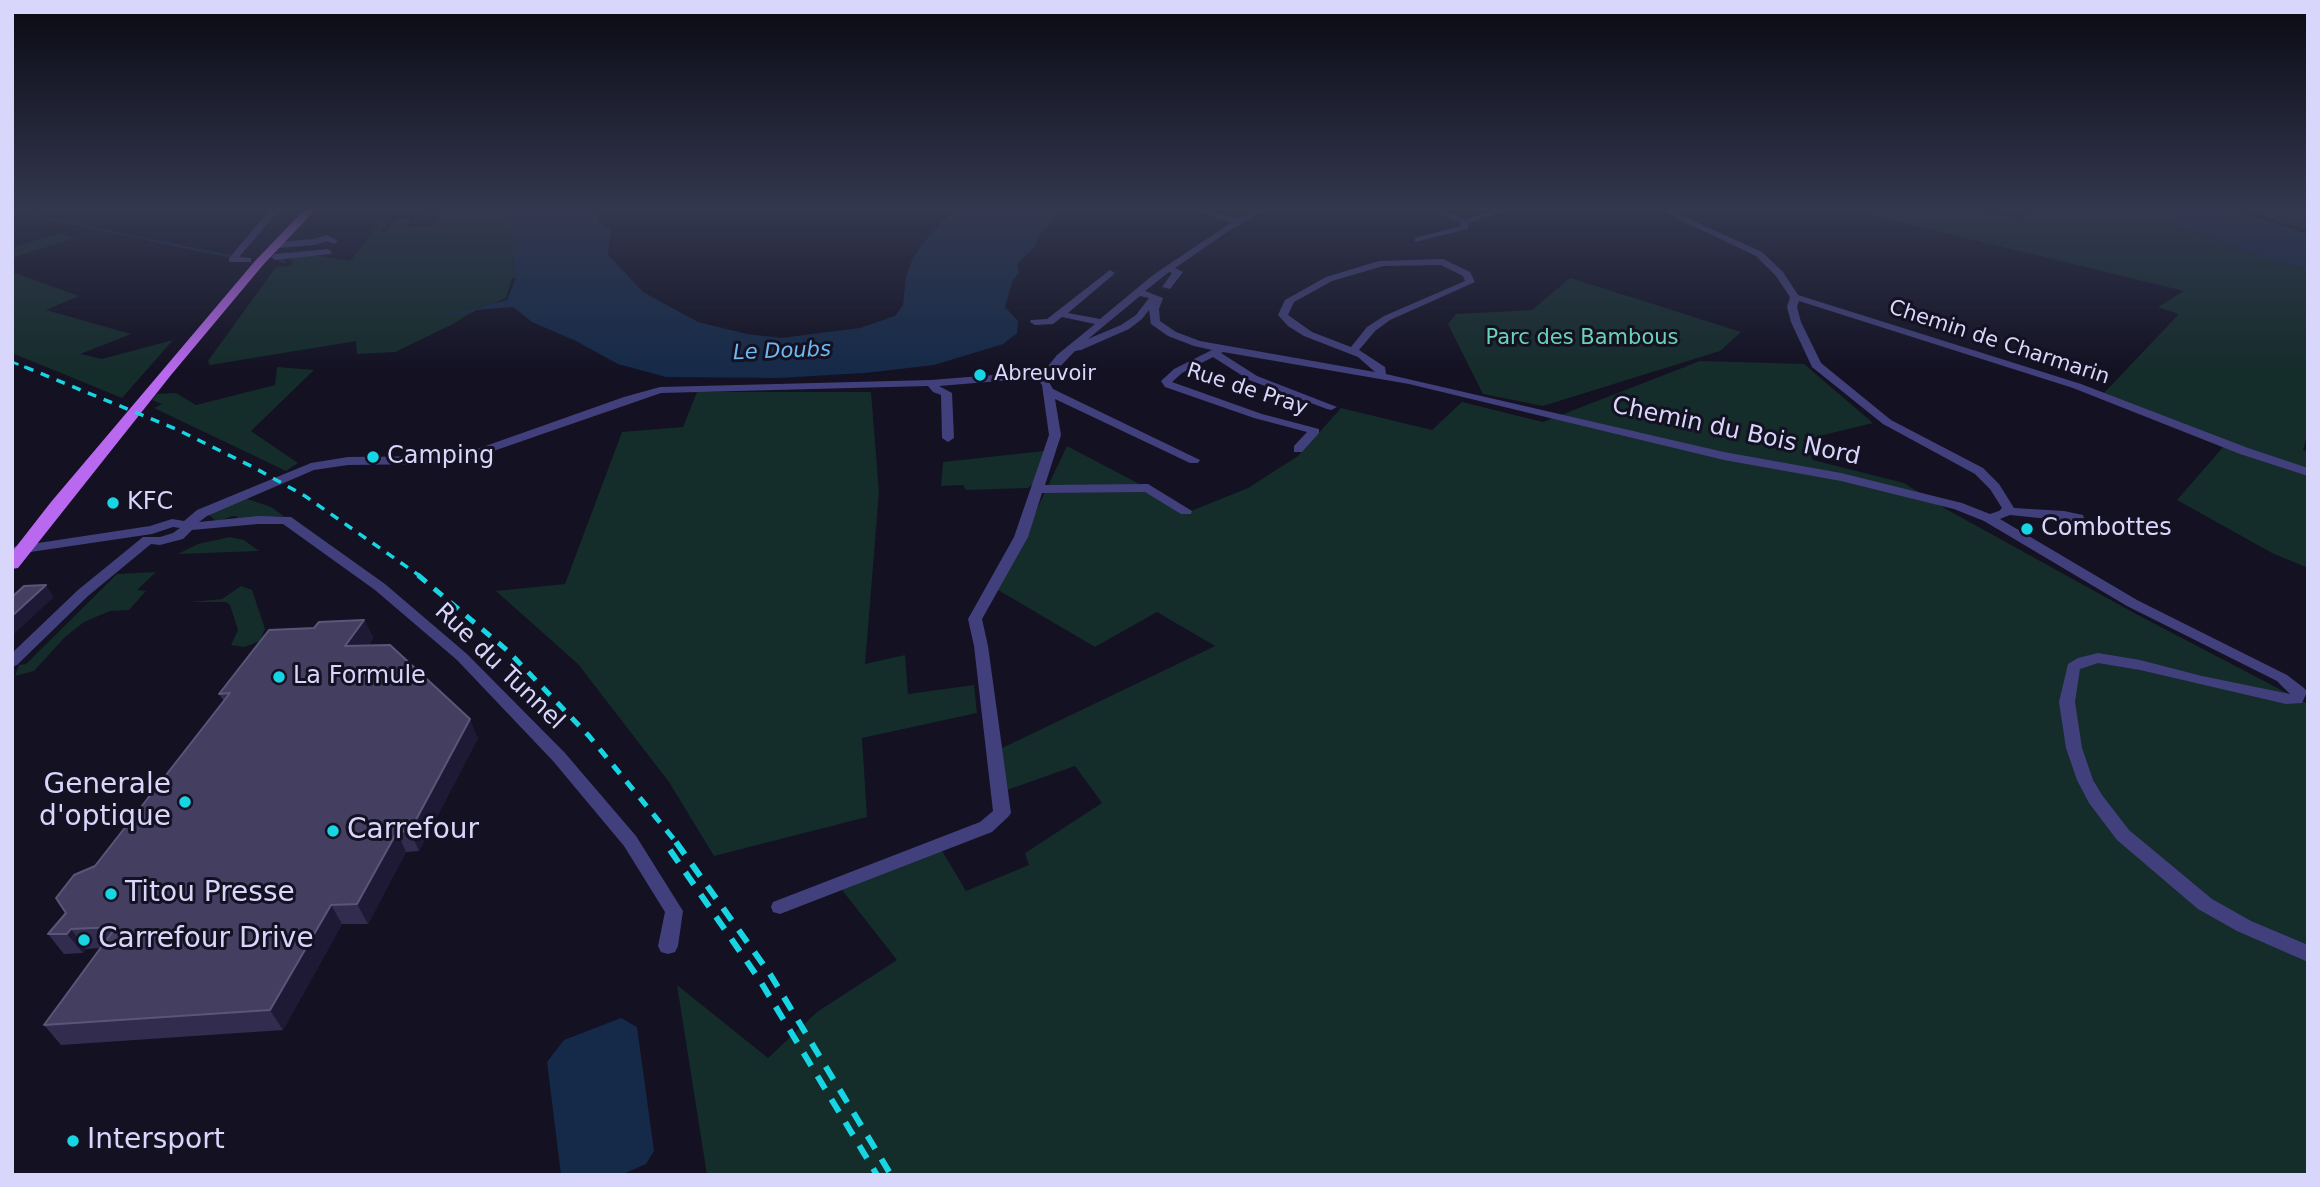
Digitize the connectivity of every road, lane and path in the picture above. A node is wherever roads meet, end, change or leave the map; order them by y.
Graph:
1 (253, 263) edge
2 (265, 263) edge
3 (1175, 263) edge
4 (1381, 263) edge
5 (1446, 263) edge
6 (1769, 263) edge
7 (1167, 269) junction
8 (1110, 273) dead end
9 (1167, 287) dead end
10 (1138, 292) junction
11 (1795, 297) junction
12 (1151, 301) dead end
13 (1060, 314) junction
14 (1035, 322) dead end
15 (1102, 322) junction
16 (1073, 347) junction
17 (1353, 351) junction
18 (1217, 352) junction
19 (1043, 375) junction
20 (1380, 377) junction
21 (930, 383) junction
22 (1331, 407) dead end
23 (948, 438) dead end
24 (1298, 449) dead end
25 (1194, 460) dead end
26 (2308, 472) edge
27 (1037, 489) junction
28 (1186, 511) dead end
29 (2008, 511) junction
30 (1989, 518) junction
31 (2078, 518) dead end
32 (183, 527) junction
33 (38, 529) junction
34 (152, 537) junction
35 (95, 538) junction
36 (15, 555) edge
37 (12, 662) edge
38 (780, 907) dead end
39 (668, 946) dead end
40 (2308, 954) edge

1 - 36 main road
2 - 33 main road
3 - 7 street
4 - 17 street
5 - 17 street
6 - 11 street
7 - 9 street
7 - 10 street
8 - 13 street
10 - 15 street
10 - 18 street, Chemin du Bois Nord
11 - 26 street, Chemin de Charmarin
11 - 29 street
12 - 16 street
13 - 14 street
13 - 15 street
15 - 16 street
16 - 19 street
17 - 20 street
18 - 20 street, Chemin du Bois Nord
18 - 22 street
18 - 24 street, Rue de Pray
19 - 21 street
19 - 25 street
19 - 27 street
20 - 30 street, Chemin du Bois Nord
21 - 23 street
21 - 32 street
27 - 28 street
27 - 38 street
29 - 30 street
29 - 31 street
30 - 40 street, Chemin du Bois Nord
32 - 34 street
32 - 39 street, Rue du Tunnel
33 - 35 street
33 - 36 main road
34 - 35 street
34 - 36 street
34 - 37 street
35 - 36 street

